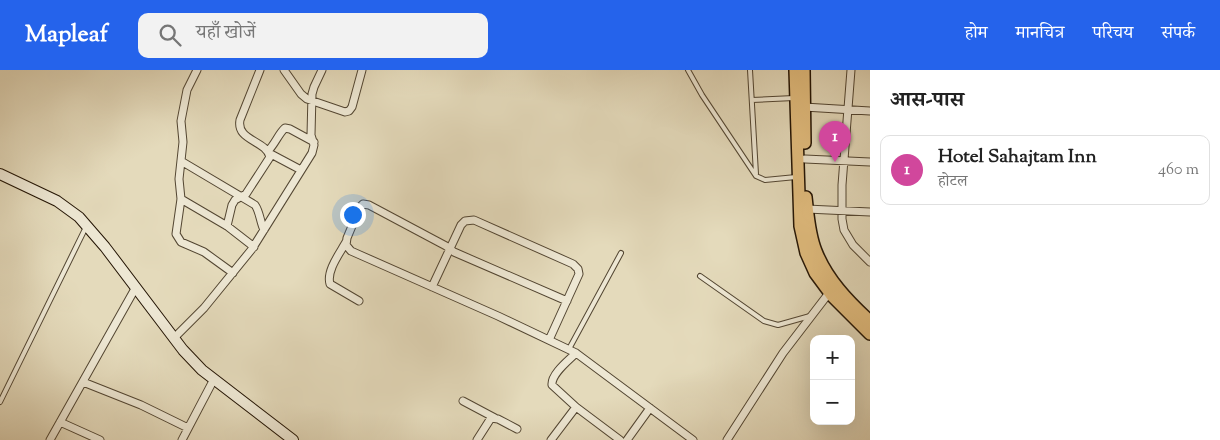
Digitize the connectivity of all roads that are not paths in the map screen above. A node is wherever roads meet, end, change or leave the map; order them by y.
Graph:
1 (196, 70) edge
2 (260, 70) edge
3 (284, 70) edge
4 (322, 70) edge
5 (362, 70) edge
6 (688, 70) edge
7 (750, 70) edge
8 (795, 70) edge
9 (804, 70) edge
10 (851, 70) edge
11 (796, 98) junction
12 (752, 100) junction
13 (312, 102) junction
14 (804, 107) junction
15 (848, 110) junction
16 (870, 111) edge
17 (314, 143) junction
18 (269, 152) junction
19 (805, 159) junction
20 (181, 161) junction
21 (844, 161) junction
22 (870, 162) edge
23 (302, 170) junction
24 (0, 174) edge
25 (756, 176) junction
26 (799, 177) junction
27 (241, 197) junction
28 (181, 199) junction
29 (808, 209) junction
30 (842, 210) junction
31 (870, 212) edge
32 (87, 226) junction
33 (227, 226) junction
34 (264, 230) junction
35 (346, 242) junction
36 (254, 247) junction
37 (449, 248) junction
38 (621, 253) dead end
39 (870, 262) edge
40 (232, 273) junction
41 (700, 276) dead end
42 (432, 287) junction
43 (136, 288) junction
44 (829, 292) junction
45 (359, 301) dead end
46 (567, 302) junction
47 (810, 316) junction
48 (870, 321) edge
49 (870, 334) edge
50 (174, 338) junction
51 (549, 340) junction
52 (572, 351) junction
53 (214, 379) junction
54 (83, 382) junction
55 (464, 401) dead end
56 (0, 402) edge
57 (576, 407) junction
58 (650, 408) junction
59 (496, 418) junction
60 (60, 422) junction
61 (188, 428) junction
62 (517, 429) dead end
63 (289, 439) edge
64 (50, 440) edge
65 (100, 440) edge
66 (182, 440) edge
67 (477, 440) edge
68 (551, 440) edge
69 (620, 440) edge
70 (627, 440) edge
71 (693, 440) edge
72 (727, 440) edge

1 - 20 street
2 - 18 street
3 - 13 street
4 - 13 street
5 - 13 street
6 - 25 lane
7 - 12 lane
8 - 11 main road
9 - 14 main road
10 - 15 street
11 - 12 lane
11 - 26 main road
12 - 25 lane
13 - 17 street
14 - 15 street
14 - 19 main road
15 - 16 street
15 - 21 street
17 - 18 street
17 - 23 street
18 - 23 street
18 - 27 street
19 - 21 street
19 - 29 main road
20 - 27 street
20 - 28 street
21 - 22 street
21 - 30 street
23 - 34 street
24 - 32 street
25 - 26 lane
26 - 44 main road
27 - 33 street
27 - 34 street
28 - 33 street
28 - 40 street
29 - 30 street
29 - 48 main road
30 - 31 street
30 - 39 street
32 - 43 street
32 - 56 lane
33 - 36 street
34 - 36 street
35 - 37 street
35 - 42 street
35 - 45 street
36 - 40 street
37 - 42 street
37 - 46 street
37 - 46 street
38 - 52 lane
40 - 50 street
41 - 47 lane
42 - 51 street
43 - 50 street
43 - 54 street
44 - 47 street
44 - 49 main road
46 - 51 street
47 - 72 street
50 - 53 street
51 - 52 street
52 - 57 street
52 - 58 street
53 - 61 street
53 - 63 street
54 - 60 street
54 - 61 street
55 - 59 street
57 - 68 street
57 - 69 street
58 - 70 street
58 - 71 street
59 - 62 street
59 - 67 street
60 - 64 street
60 - 65 street
61 - 66 street

